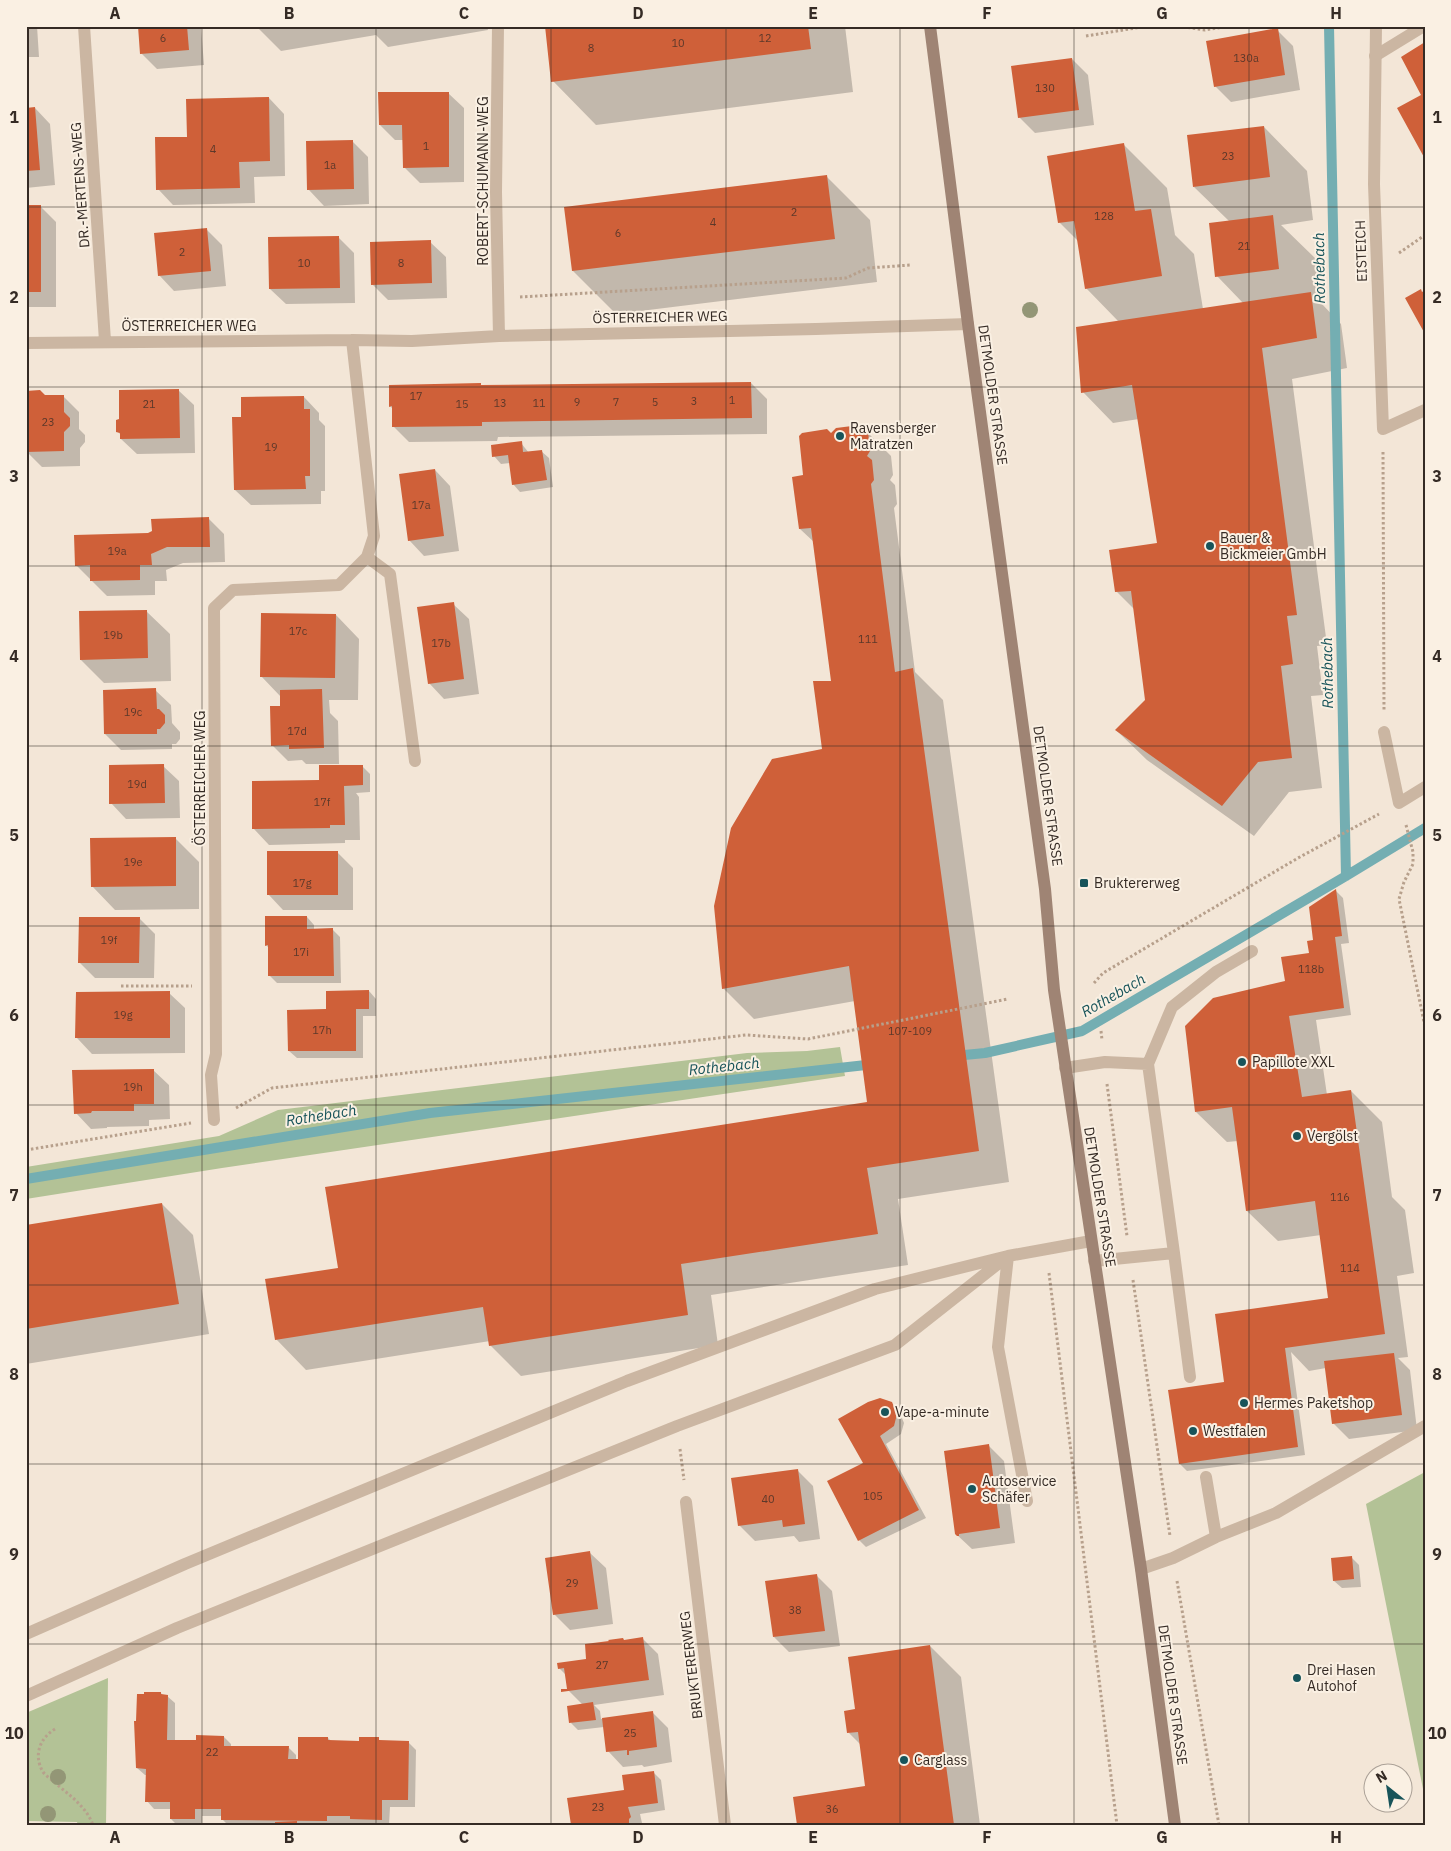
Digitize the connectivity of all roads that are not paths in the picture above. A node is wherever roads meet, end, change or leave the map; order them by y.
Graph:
1 (84, 26) edge
2 (498, 26) edge
3 (930, 26) edge
4 (1376, 26) edge
5 (1424, 26) edge
6 (1375, 56) junction
7 (968, 324) junction
8 (499, 336) junction
9 (352, 340) junction
10 (106, 341) junction
11 (26, 343) edge
12 (1425, 410) edge
13 (367, 556) junction
14 (1384, 732) road end
15 (415, 761) dead end
16 (1425, 787) edge
17 (1252, 951) dead end
18 (1148, 1064) junction
19 (1064, 1068) junction
20 (214, 1120) road end
21 (1091, 1241) junction
22 (1174, 1253) junction
23 (1008, 1256) junction
24 (1094, 1261) junction
25 (1190, 1377) dead end
26 (1425, 1426) edge
27 (1206, 1477) dead end
28 (1027, 1501) dead end
29 (686, 1502) road end
30 (1216, 1538) junction
31 (1141, 1569) junction
32 (26, 1634) edge
33 (26, 1696) edge
34 (725, 1825) edge
35 (1176, 1825) edge

1 - 10 street, DR.-MERTENS-WEG
2 - 8 street, ROBERT-SCHUMANN-WEG
3 - 7 main road, DETMOLDER STRASSE
4 - 6 street, EISTEICH
5 - 6 street
6 - 12 street, EISTEICH
7 - 8 street, ÖSTERREICHER WEG
7 - 19 main road, DETMOLDER STRASSE
8 - 9 street, ÖSTERREICHER WEG
9 - 10 street, ÖSTERREICHER WEG
9 - 13 street, ÖSTERREICHER WEG
10 - 11 street, ÖSTERREICHER WEG
13 - 15 street
13 - 20 street, ÖSTERREICHER WEG
14 - 16 street
17 - 18 street
18 - 19 street
18 - 22 street
19 - 21 main road, DETMOLDER STRASSE
21 - 23 street
21 - 24 main road, DETMOLDER STRASSE
22 - 24 street
22 - 25 street
23 - 28 street
23 - 32 street
23 - 33 street
24 - 31 main road, DETMOLDER STRASSE
26 - 30 street
27 - 30 street
29 - 34 street, BRUKTERERWEG
30 - 31 street
31 - 35 main road, DETMOLDER STRASSE

